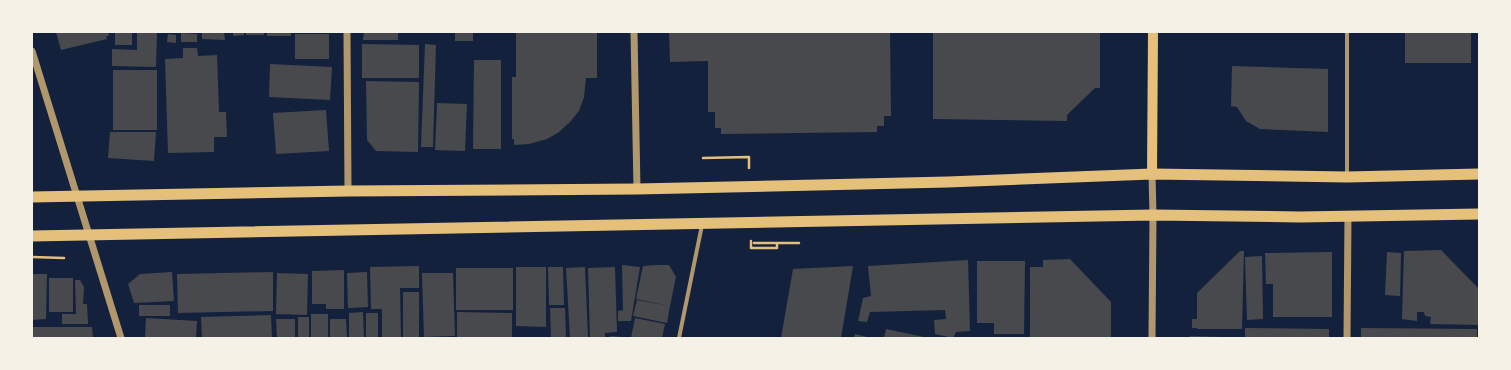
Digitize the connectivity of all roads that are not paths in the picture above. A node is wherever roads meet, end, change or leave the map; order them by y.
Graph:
1 (347, 32) edge
2 (634, 32) edge
3 (1153, 32) edge
4 (1347, 32) edge
5 (32, 51) edge
6 (1152, 174) junction
7 (1479, 174) edge
8 (1347, 177) junction
9 (637, 189) junction
10 (348, 191) junction
11 (78, 196) junction
12 (32, 197) edge
13 (1479, 214) edge
14 (1153, 215) junction
15 (1348, 216) junction
16 (702, 224) junction
17 (89, 235) junction
18 (32, 236) edge
19 (121, 338) edge
20 (679, 338) edge
21 (1152, 338) edge
22 (1347, 338) edge

1 - 10 street
2 - 9 street
3 - 6 main road
4 - 8 street
5 - 11 street
6 - 8 highway
6 - 9 highway
6 - 14 street
7 - 8 highway
9 - 10 highway
10 - 11 highway
11 - 12 highway
11 - 17 street
13 - 15 highway
14 - 15 highway
14 - 16 highway
14 - 21 street
15 - 22 street
16 - 17 highway
16 - 20 street
17 - 18 highway
17 - 19 street

